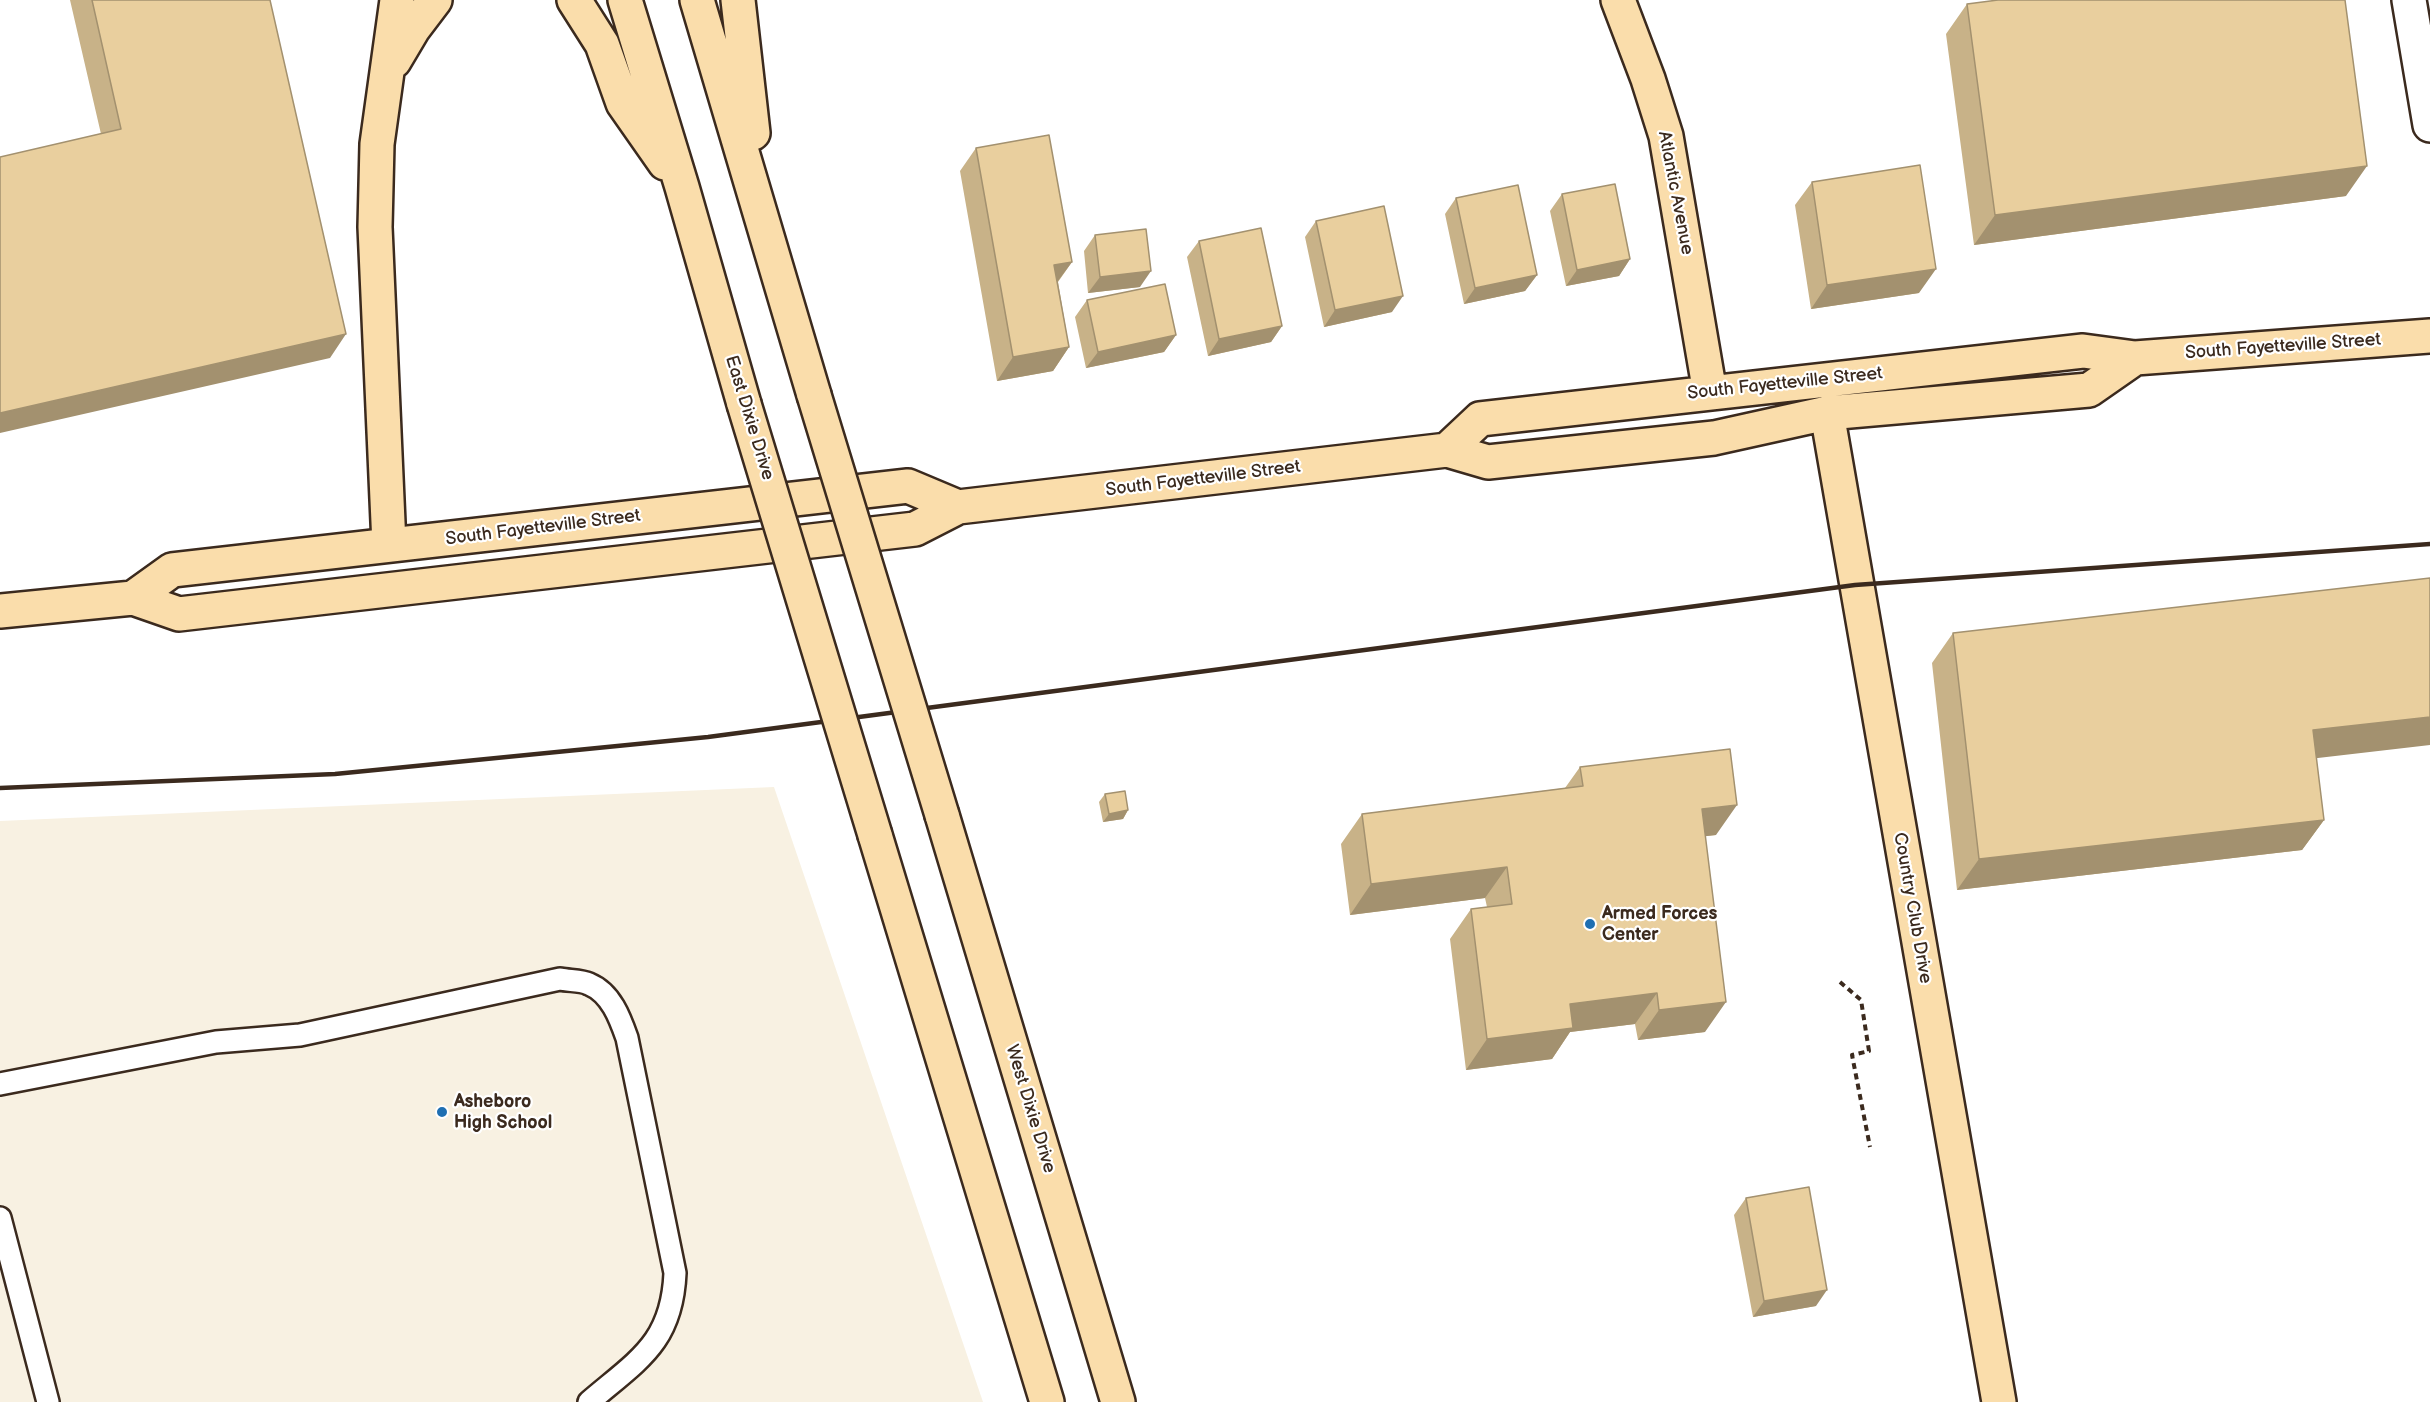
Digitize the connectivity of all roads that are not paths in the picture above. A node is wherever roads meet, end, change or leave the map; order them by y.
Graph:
1 (397, 0) edge
2 (435, 0) edge
3 (574, 0) edge
4 (625, 0) edge
5 (697, 0) edge
6 (738, 0) edge
7 (1618, 0) edge
8 (2409, 0) edge
9 (389, 70) junction
10 (2429, 110) edge
11 (682, 187) junction
12 (763, 219) junction
13 (2430, 336) edge
14 (2135, 358) junction
15 (1710, 393) junction
16 (1827, 414) junction
17 (1448, 450) junction
18 (958, 507) junction
19 (389, 545) junction
20 (133, 598) junction
21 (0, 611) edge
22 (0, 1084) edge
23 (0, 1218) edge
24 (48, 1402) edge
25 (589, 1402) edge
26 (1047, 1402) edge
27 (1118, 1402) edge
28 (1999, 1402) edge

1 - 9 main road
2 - 9 main road
3 - 11 main road
4 - 11 main road, East Dixie Drive
5 - 12 main road
6 - 12 main road
7 - 15 main road, Atlantic Avenue
8 - 10 street
9 - 19 main road
11 - 26 main road, East Dixie Drive, bridge
12 - 27 main road, West Dixie Drive, bridge
13 - 14 main road, South Fayetteville Street
14 - 15 main road, South Fayetteville Street
14 - 16 main road, South Fayetteville Street
15 - 17 main road, South Fayetteville Street
16 - 17 main road, South Fayetteville Street
16 - 28 main road, Country Club Drive
17 - 18 main road, South Fayetteville Street
18 - 19 main road, South Fayetteville Street
18 - 20 main road, South Fayetteville Street
19 - 20 main road, South Fayetteville Street
20 - 21 main road, South Fayetteville Street
22 - 25 lane
23 - 24 lane

